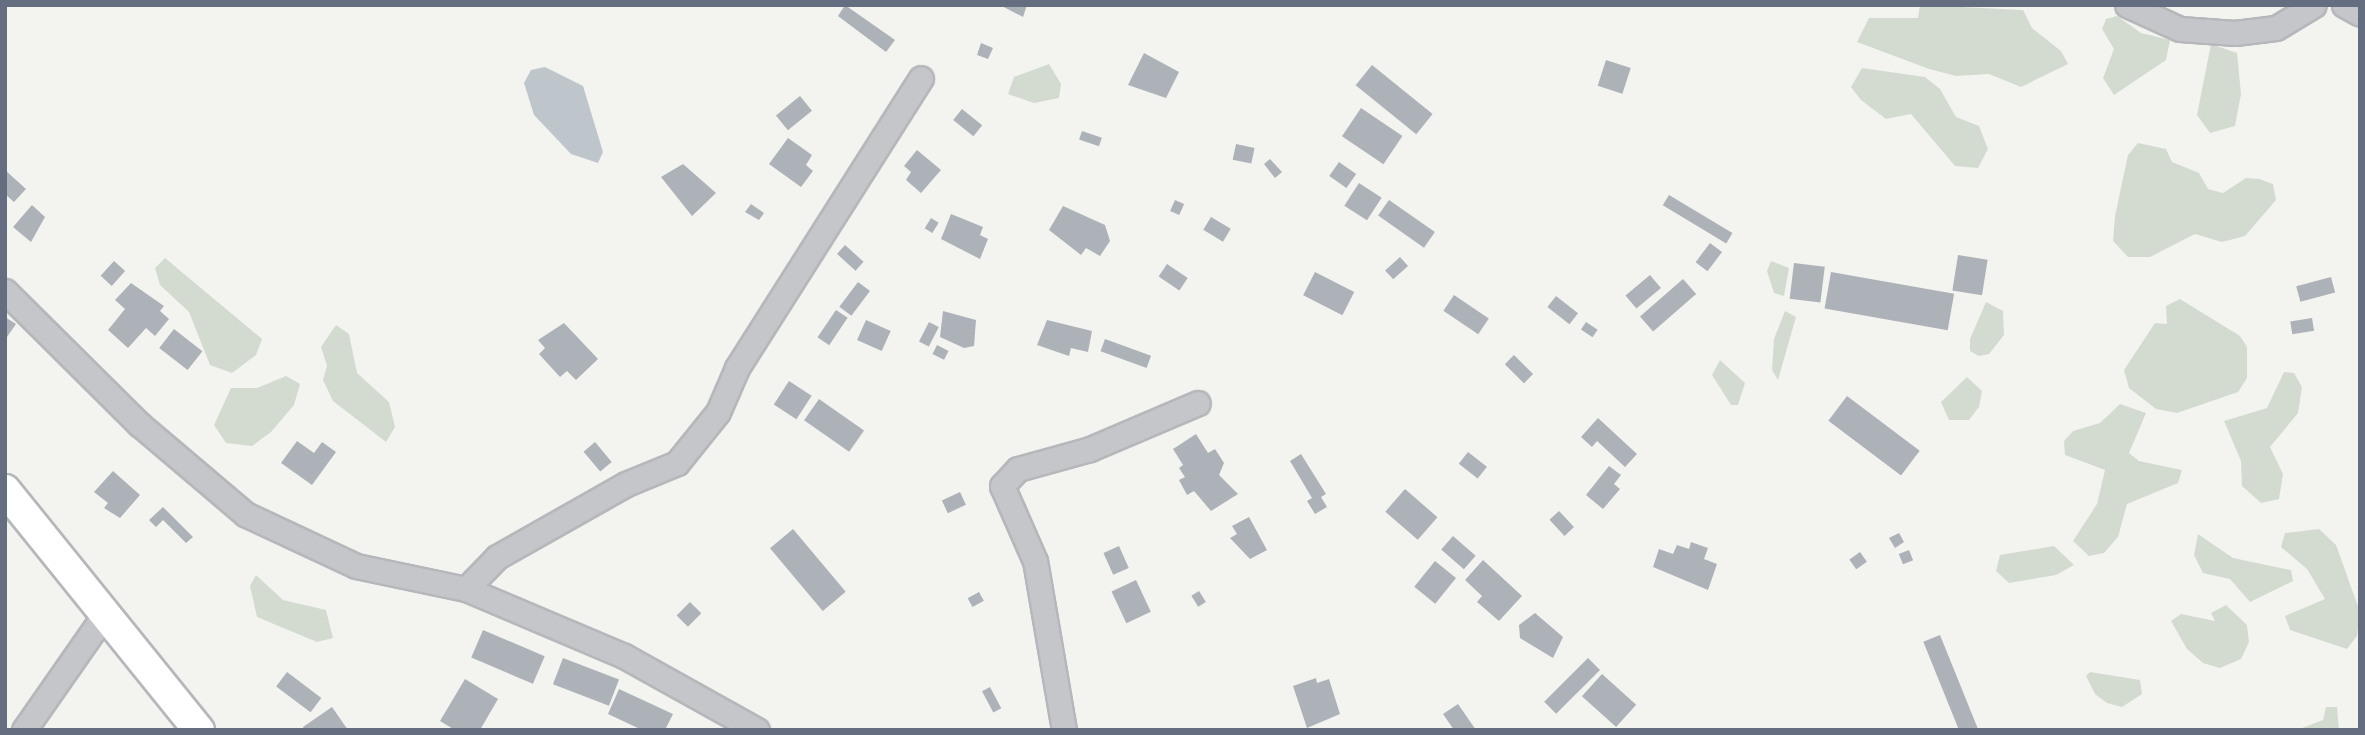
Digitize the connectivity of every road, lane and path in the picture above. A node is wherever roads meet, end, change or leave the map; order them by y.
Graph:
1 (2127, 5) edge
2 (2314, 5) edge
3 (2344, 5) edge
4 (2360, 14) edge
5 (922, 78) dead end
6 (5, 291) edge
7 (1198, 403) dead end
8 (5, 490) edge
9 (466, 589) junction
10 (105, 614) junction
11 (24, 730) edge
12 (200, 730) edge
13 (757, 730) edge
14 (1065, 730) edge

1 - 2 street
3 - 4 street
5 - 9 street
6 - 9 street
7 - 14 street
8 - 10 main road
9 - 13 street
10 - 11 street
10 - 12 main road

